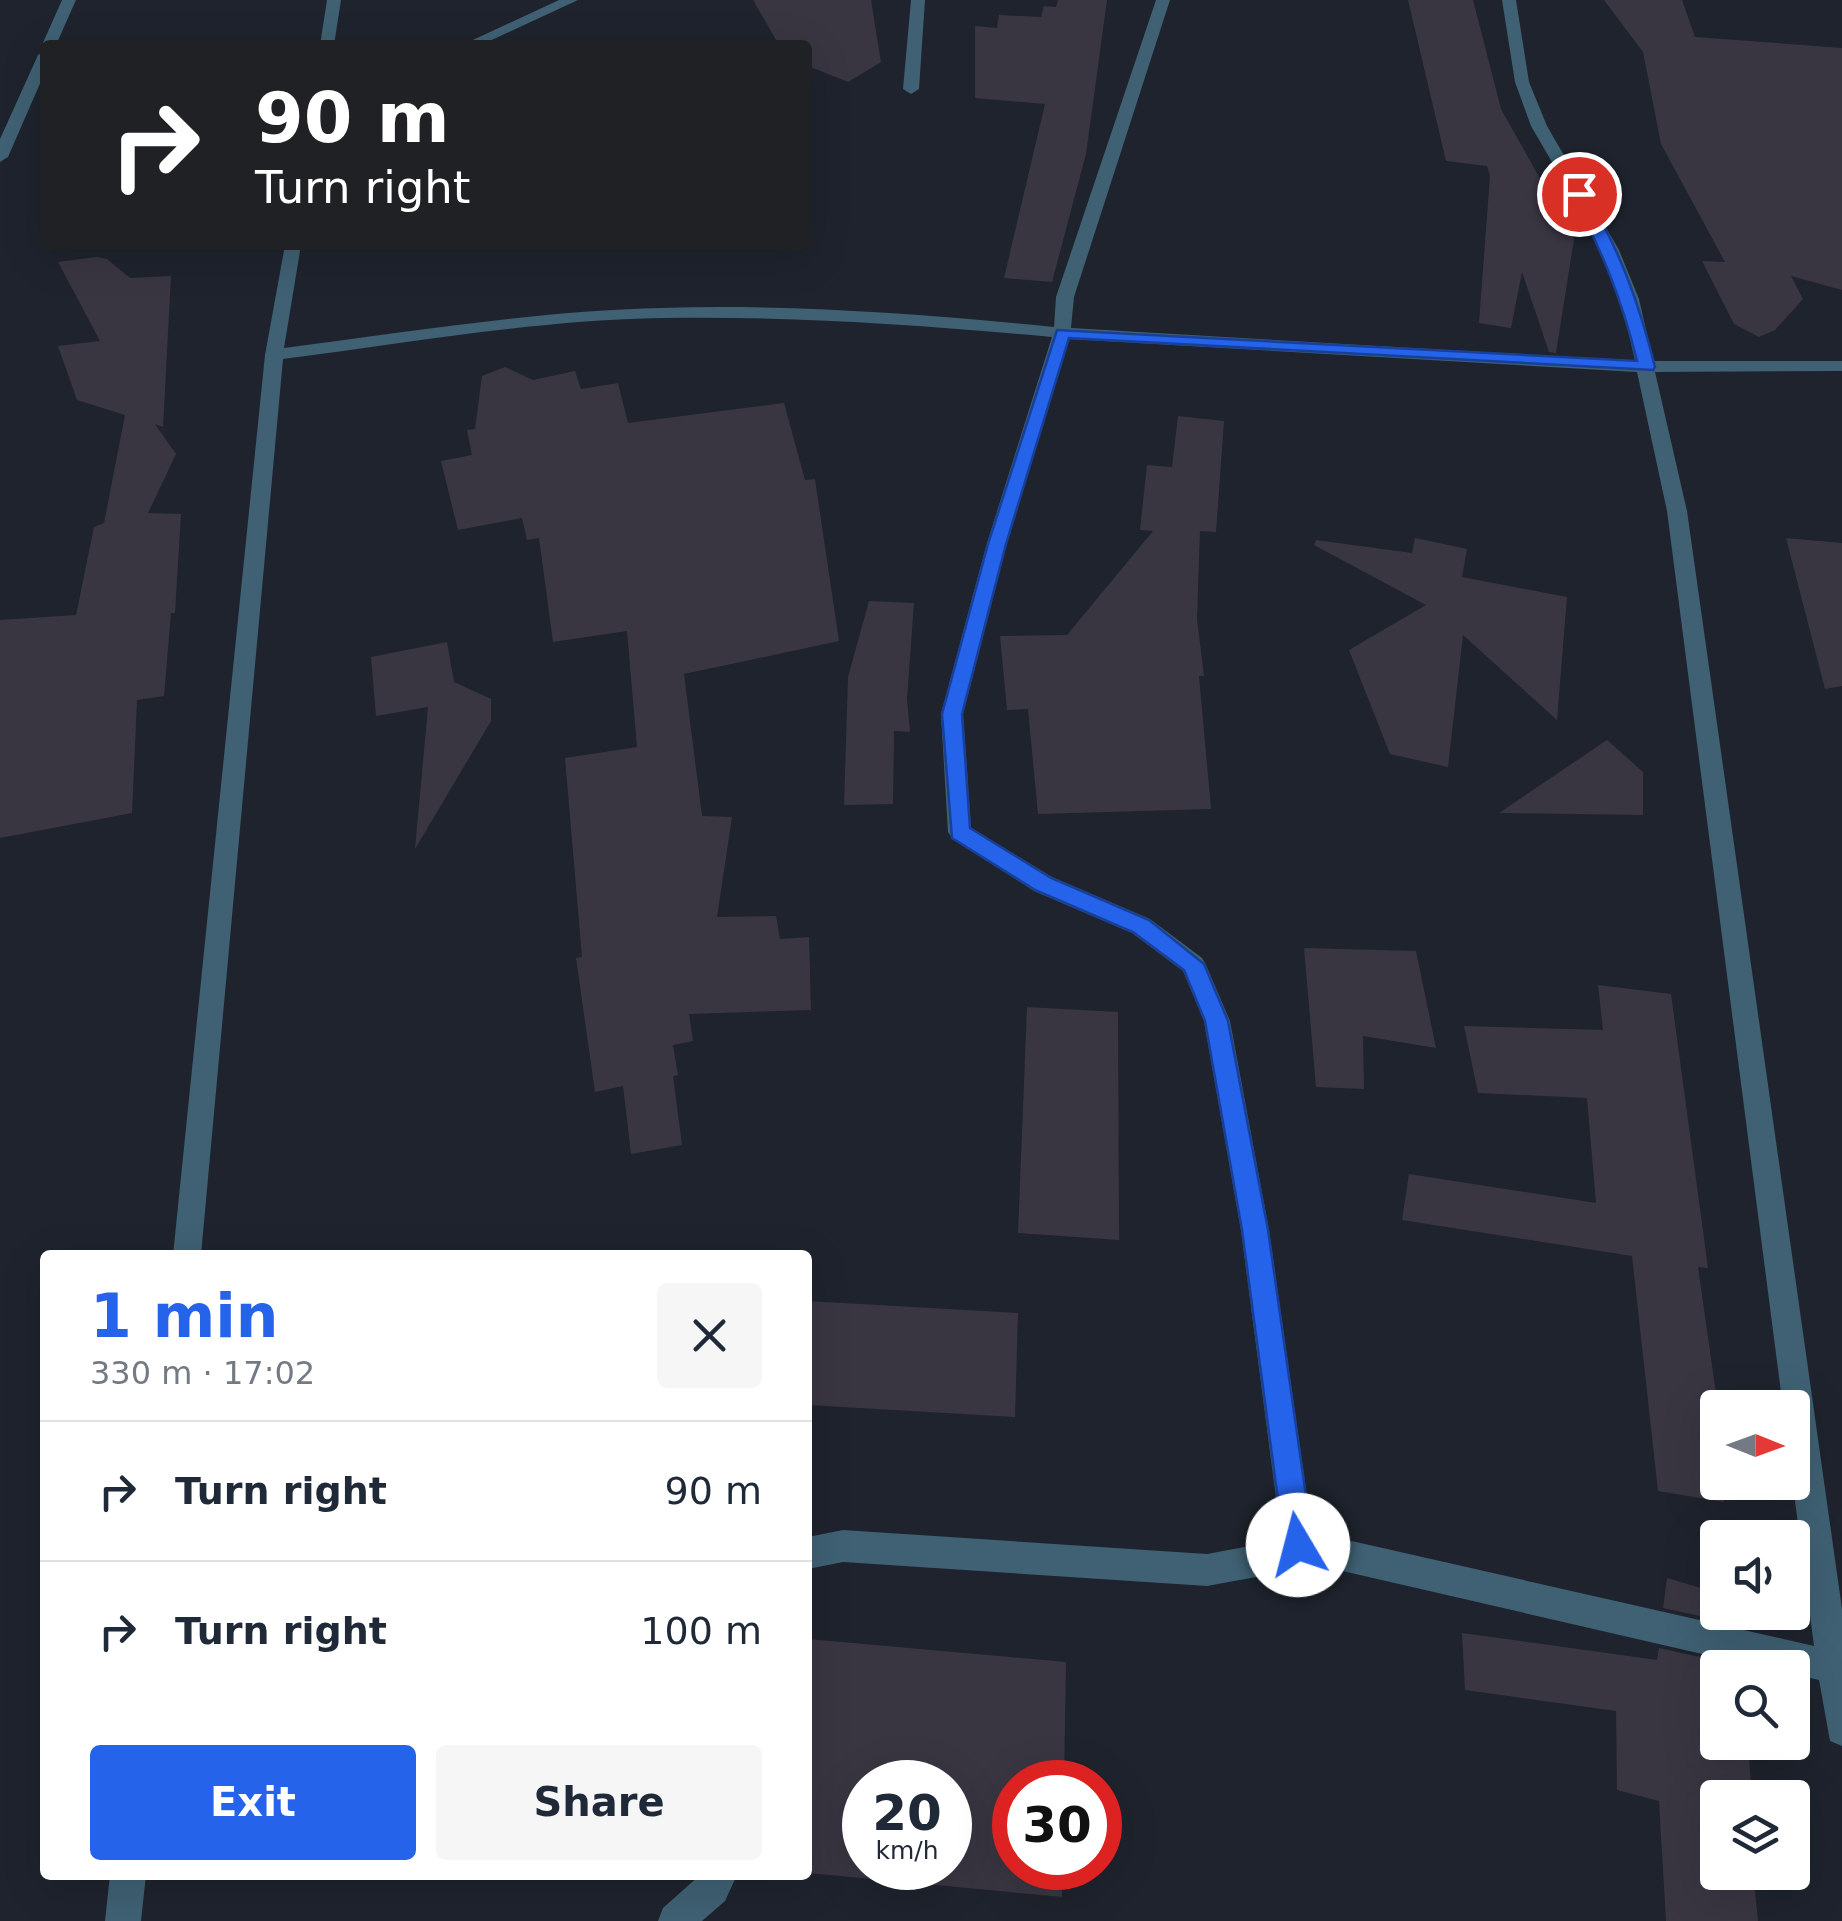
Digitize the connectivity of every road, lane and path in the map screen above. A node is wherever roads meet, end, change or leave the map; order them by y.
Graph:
1 (69, 0) edge
2 (334, 0) edge
3 (571, 0) edge
4 (918, 0) edge
5 (1163, 0) edge
6 (1509, 0) edge
7 (51, 40) edge
8 (328, 40) edge
9 (480, 40) edge
10 (40, 66) edge
11 (912, 89) dead end
12 (0, 157) edge
13 (292, 250) edge
14 (1062, 333) junction
15 (274, 355) junction
16 (1842, 366) edge
17 (1647, 367) junction
18 (188, 1250) edge
19 (1298, 1545) junction
20 (812, 1552) edge
21 (1838, 1668) edge
22 (1842, 1729) edge
23 (127, 1880) edge
24 (716, 1880) edge
25 (123, 1921) edge
26 (676, 1921) edge

1 - 7 street
2 - 8 street
3 - 9 street
4 - 11 street
5 - 14 street
6 - 17 street
10 - 12 street
13 - 15 street
14 - 15 street
14 - 17 street
14 - 19 street
15 - 18 street
16 - 17 street
17 - 21 street
19 - 20 street
19 - 21 street
21 - 22 street
23 - 25 street
24 - 26 street

